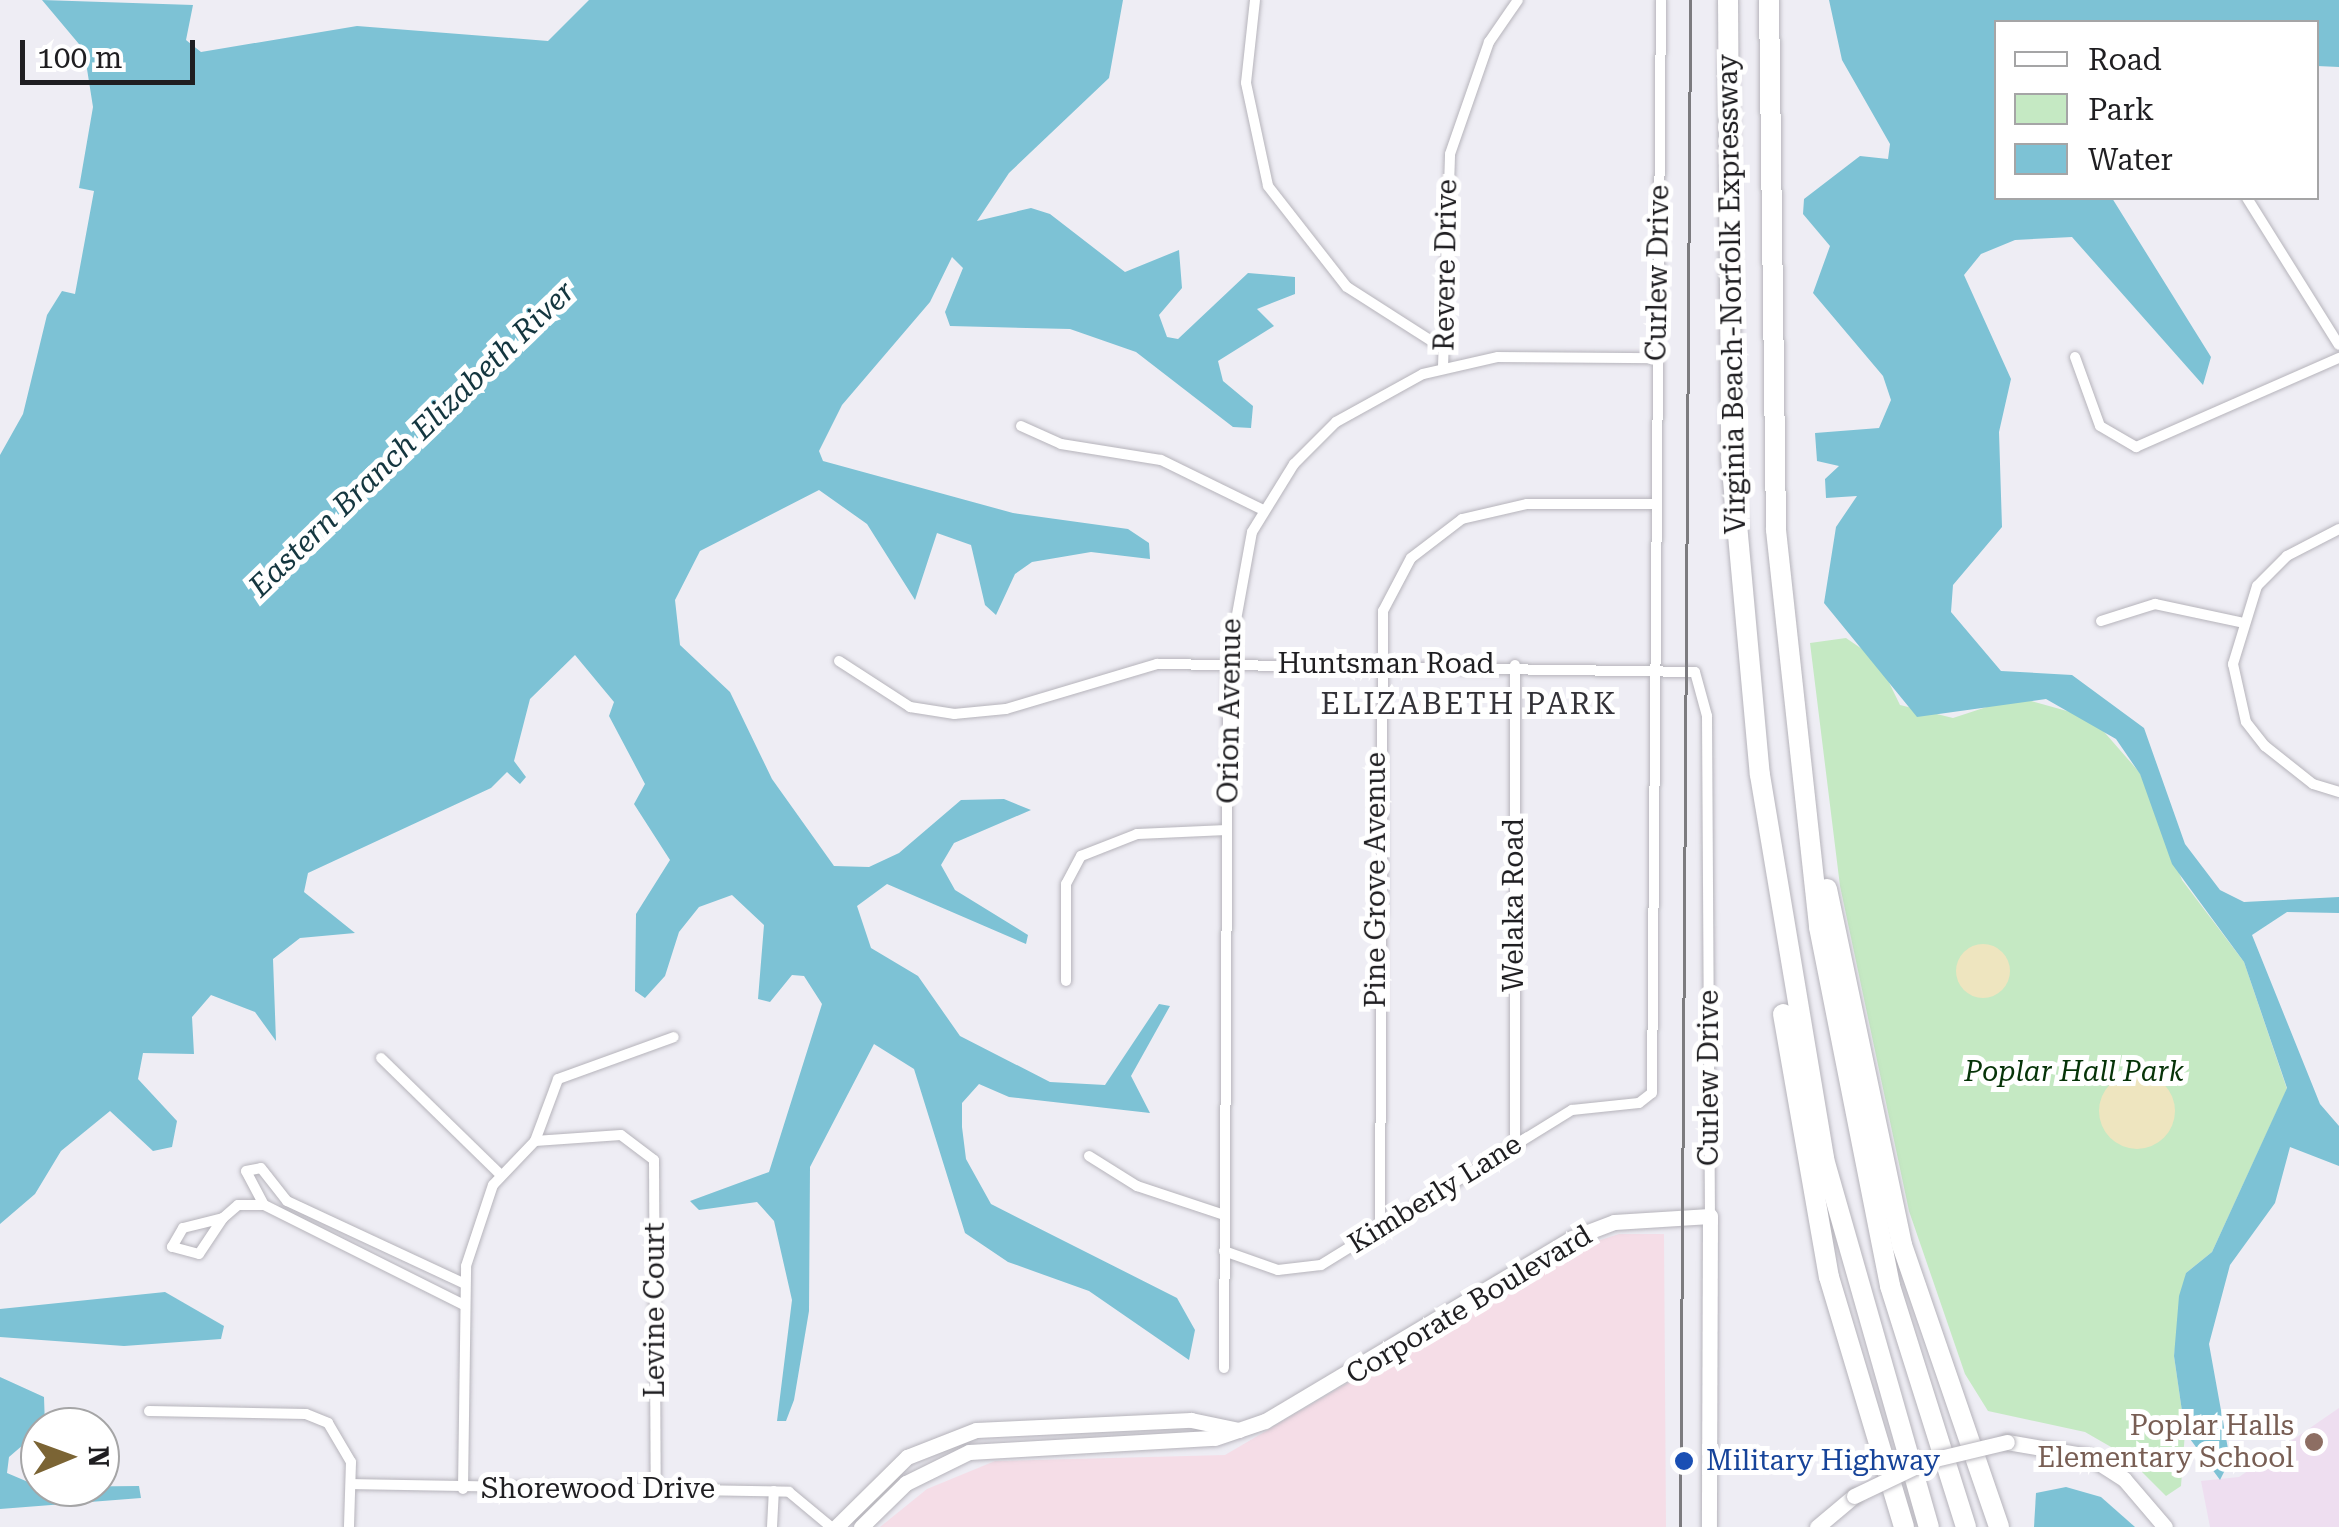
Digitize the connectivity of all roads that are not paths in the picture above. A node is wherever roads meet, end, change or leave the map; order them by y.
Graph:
1 (1255, 0) edge
2 (1518, 0) edge
3 (1660, 0) edge
4 (1728, 0) edge
5 (1769, 0) edge
6 (2248, 200) edge
7 (2339, 345) edge
8 (1444, 348) junction
9 (2074, 357) dead end
10 (1656, 358) junction
11 (2339, 358) edge
12 (1444, 367) junction
13 (1021, 426) dead end
14 (1654, 504) junction
15 (1263, 510) junction
16 (2339, 529) edge
17 (2101, 621) dead end
18 (2240, 622) junction
19 (839, 661) dead end
20 (1228, 664) junction
21 (1377, 664) junction
22 (1515, 665) junction
23 (1654, 666) junction
24 (1793, 697) junction
25 (2339, 792) edge
26 (1227, 830) junction
27 (1776, 887) junction
28 (1066, 981) dead end
29 (674, 1037) dead end
30 (381, 1058) dead end
31 (1644, 1102) joint
32 (535, 1141) junction
33 (1514, 1145) junction
34 (1089, 1156) dead end
35 (501, 1176) junction
36 (264, 1206) junction
37 (1224, 1214) junction
38 (1710, 1216) junction
39 (223, 1218) junction
40 (1380, 1228) junction
41 (1224, 1251) junction
42 (465, 1284) junction
43 (464, 1305) junction
44 (1224, 1368) dead end
45 (148, 1411) dead end
46 (1866, 1412) junction
47 (1238, 1430) junction
48 (1977, 1469) junction
49 (1888, 1478) junction
50 (352, 1484) junction
51 (463, 1488) junction
52 (656, 1490) junction
53 (774, 1491) junction
54 (348, 1527) edge
55 (772, 1527) edge
56 (833, 1527) edge
57 (861, 1527) edge
58 (1710, 1527) edge
59 (1818, 1527) edge
60 (1891, 1527) edge
61 (1904, 1527) edge
62 (1929, 1527) edge
63 (1966, 1527) edge
64 (1999, 1527) edge
65 (2008, 1527) edge
66 (2166, 1527) edge

1 - 8 street
2 - 8 street, Revere Drive
3 - 10 street, Curlew Drive
4 - 27 highway, Virginia Beach-Norfolk Expressway
5 - 24 highway, Virginia Beach-Norfolk Expressway
6 - 7 street
8 - 12 street, Revere Drive
9 - 11 street
10 - 12 street, Orion Avenue
10 - 14 street, Curlew Drive
12 - 15 street, Orion Avenue
13 - 15 street
14 - 21 street, Pine Grove Avenue
14 - 23 street, Curlew Drive
15 - 20 street, Orion Avenue
16 - 18 street
17 - 18 street
18 - 25 street
19 - 20 street, Huntsman Road
20 - 21 street, Huntsman Road
20 - 26 street, Orion Avenue
21 - 22 street, Huntsman Road
21 - 40 street, Pine Grove Avenue
22 - 23 street, Huntsman Road
22 - 33 street, Welaka Road
23 - 31 street, Curlew Drive
23 - 38 street, Curlew Drive
24 - 48 highway
24 - 63 highway, Virginia Beach-Norfolk Expressway
26 - 28 street
26 - 37 street, Orion Avenue
27 - 46 highway
27 - 62 highway, Virginia Beach-Norfolk Expressway
29 - 32 street
30 - 35 street
31 - 33 street, Kimberly Lane
32 - 35 street
32 - 52 street, Levine Court
33 - 40 street, Kimberly Lane
34 - 37 street
35 - 42 street
36 - 39 street
36 - 42 street
36 - 43 street
37 - 41 street, Orion Avenue
38 - 47 street, Corporate Boulevard
38 - 58 street, Curlew Drive
39 - 39 street
40 - 41 street, Kimberly Lane
41 - 44 street, Orion Avenue
42 - 43 street
43 - 51 street
45 - 50 street
46 - 49 highway
46 - 60 highway
47 - 56 street
47 - 57 street, Corporate Boulevard
48 - 64 highway
48 - 65 highway
49 - 59 street, bridge
49 - 61 highway
49 - 66 street, bridge
50 - 51 street, Shorewood Drive
50 - 54 street
51 - 52 street, Shorewood Drive
52 - 53 street, Shorewood Drive
53 - 55 street
53 - 56 street, Shorewood Drive

